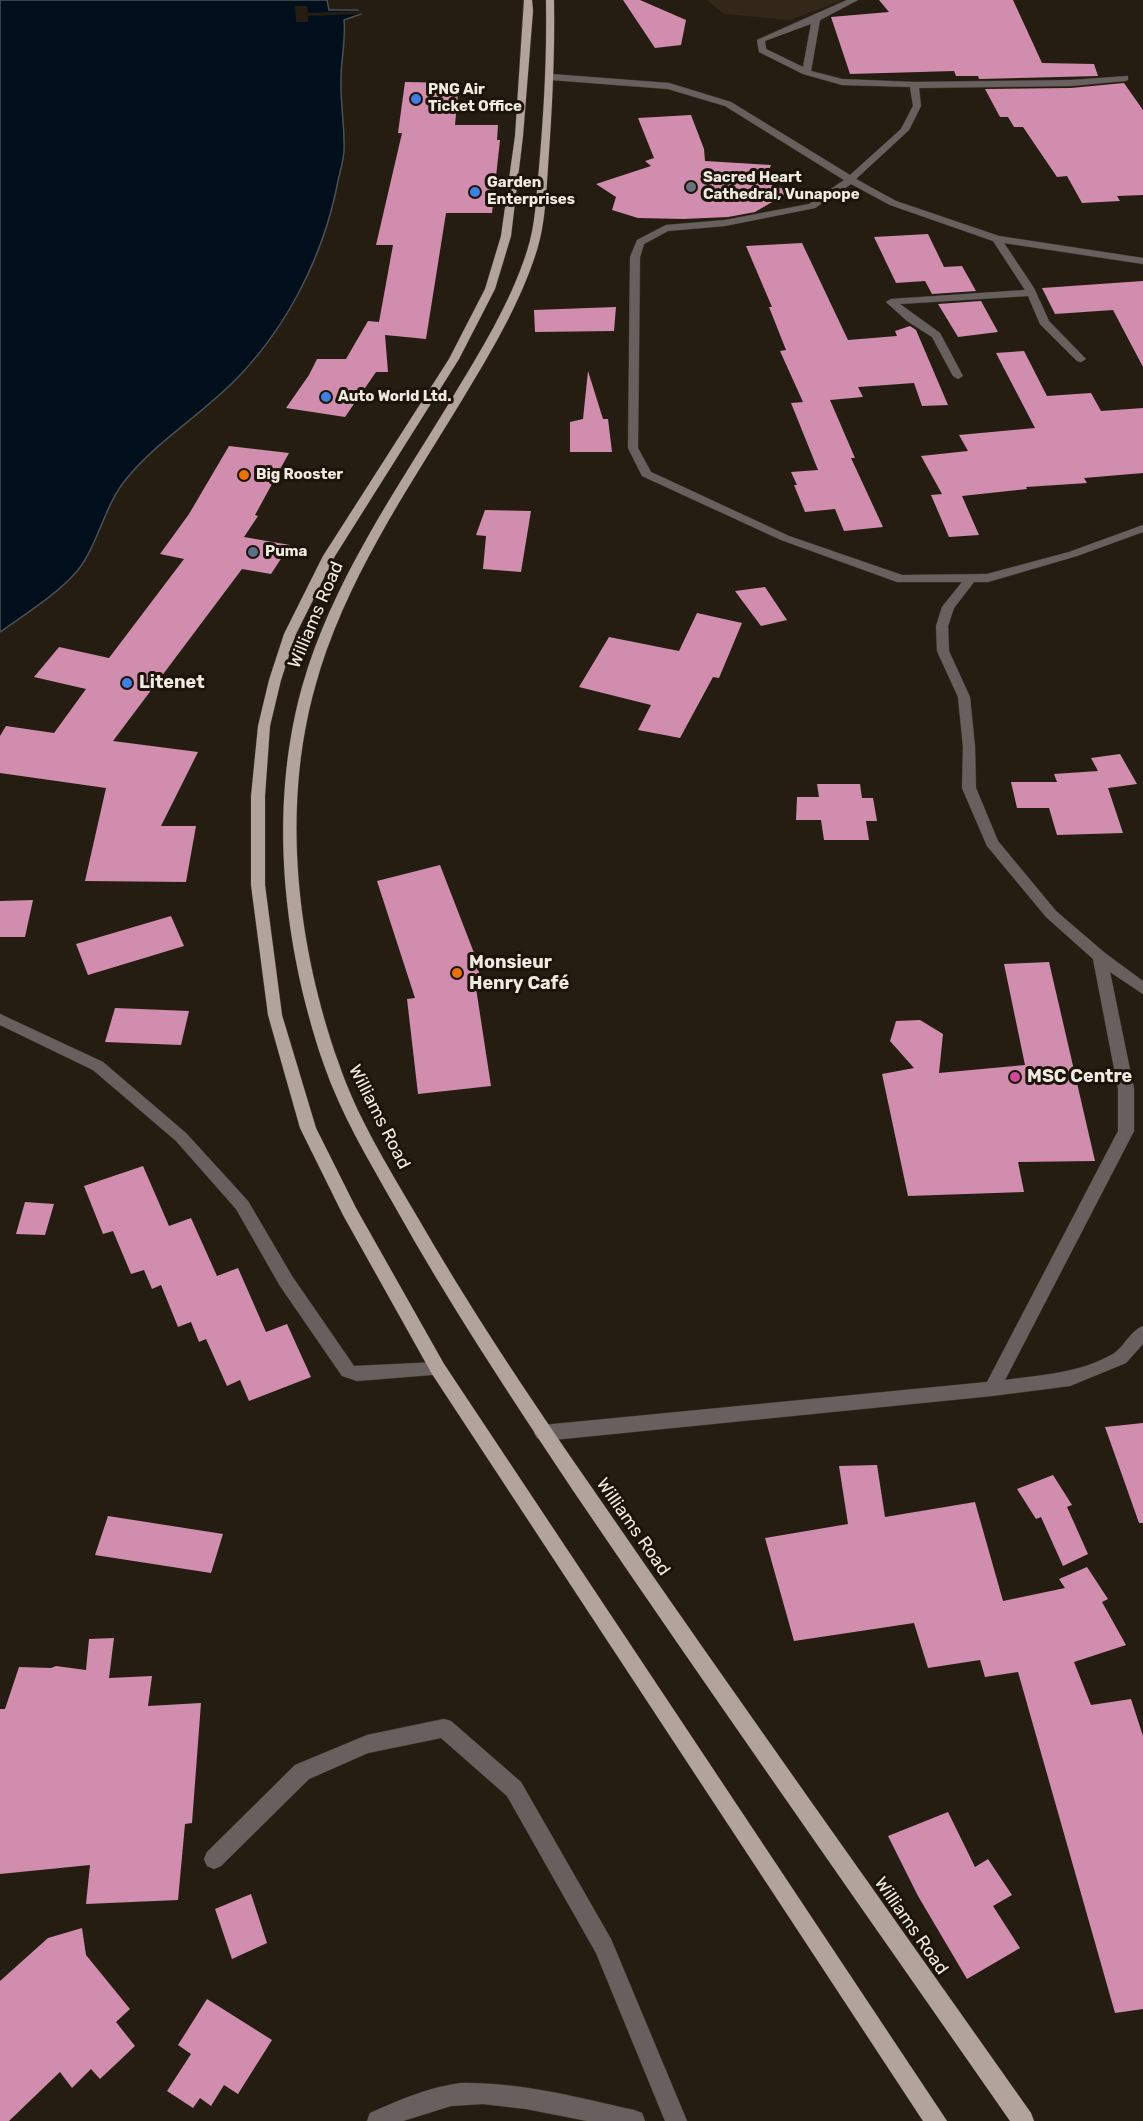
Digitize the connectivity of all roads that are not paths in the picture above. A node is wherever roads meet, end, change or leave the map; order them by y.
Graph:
1 (528, 0) edge
2 (550, 0) edge
3 (854, 0) edge
4 (816, 18) junction
5 (806, 72) junction
6 (551, 77) junction
7 (1125, 78) dead end
8 (914, 85) junction
9 (850, 180) junction
10 (997, 239) junction
11 (1143, 261) edge
12 (1031, 293) junction
13 (1081, 359) dead end
14 (958, 376) dead end
15 (1143, 528) edge
16 (971, 578) junction
17 (1100, 957) junction
18 (1143, 989) edge
19 (0, 1019) edge
20 (1143, 1333) edge
21 (438, 1369) junction
22 (992, 1389) junction
23 (543, 1433) junction
24 (214, 1859) dead end
25 (378, 2121) edge
26 (634, 2121) edge
27 (676, 2121) edge
28 (936, 2121) edge
29 (1023, 2121) edge

1 - 21 main road, Williams Road
2 - 6 main road, Williams Road
3 - 4 street
4 - 5 street
4 - 5 street
5 - 8 street
6 - 9 street
6 - 23 main road, Williams Road
7 - 8 street
8 - 9 street
9 - 10 street
9 - 16 street
10 - 11 street
10 - 12 street
12 - 13 street
12 - 14 street
15 - 16 street
16 - 17 street
17 - 18 street
17 - 22 street
19 - 21 street
20 - 22 street
21 - 28 main road, Williams Road
22 - 23 street
23 - 29 main road, Williams Road
24 - 27 street
25 - 26 street

